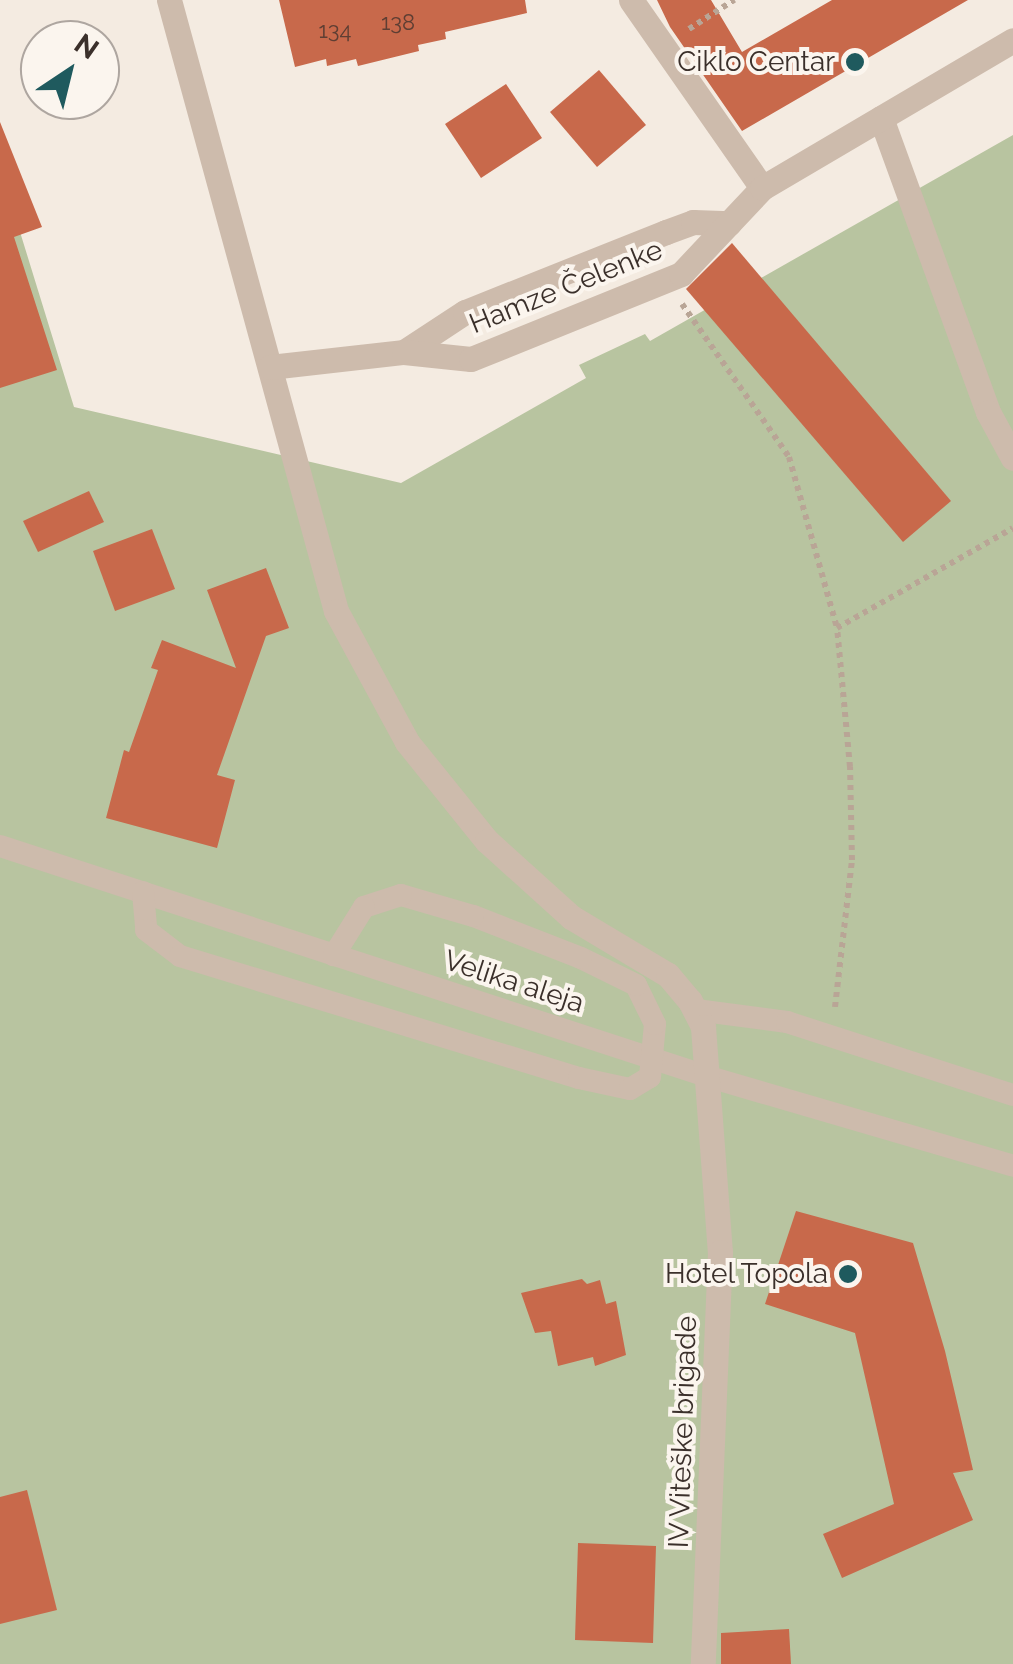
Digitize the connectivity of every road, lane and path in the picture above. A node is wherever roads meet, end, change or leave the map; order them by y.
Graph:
1 (170, 0) edge
2 (630, 0) edge
3 (734, 0) edge
4 (1013, 40) edge
5 (662, 46) junction
6 (881, 118) junction
7 (762, 188) junction
8 (729, 223) junction
9 (665, 280) junction
10 (404, 352) junction
11 (270, 368) junction
12 (1013, 458) edge
13 (1013, 528) edge
14 (836, 628) junction
15 (0, 846) edge
16 (143, 892) junction
17 (334, 955) junction
18 (696, 1010) junction
19 (831, 1036) junction
20 (654, 1060) junction
21 (706, 1076) junction
22 (1013, 1095) edge
23 (1013, 1166) edge
24 (704, 1664) edge

1 - 11 street
2 - 5 street
3 - 5 path
4 - 6 street, Hamze Čelenke
5 - 7 street
6 - 7 street, Hamze Čelenke
6 - 12 street
7 - 8 street, Hamze Čelenke
8 - 9 street, Hamze Čelenke
8 - 10 street, Hamze Čelenke
9 - 10 street, Hamze Čelenke
9 - 14 path
10 - 11 street, Hamze Čelenke
11 - 18 street, IV Viteške brigade
13 - 14 path
14 - 19 path
15 - 16 lane, Velika aleja
16 - 17 lane, Velika aleja
16 - 20 lane
17 - 20 lane, Velika aleja
17 - 20 lane
18 - 19 lane
18 - 21 street, IV Viteške brigade
19 - 22 lane
20 - 21 lane, Velika aleja
21 - 23 lane, Velika aleja
21 - 24 street, IV Viteške brigade

